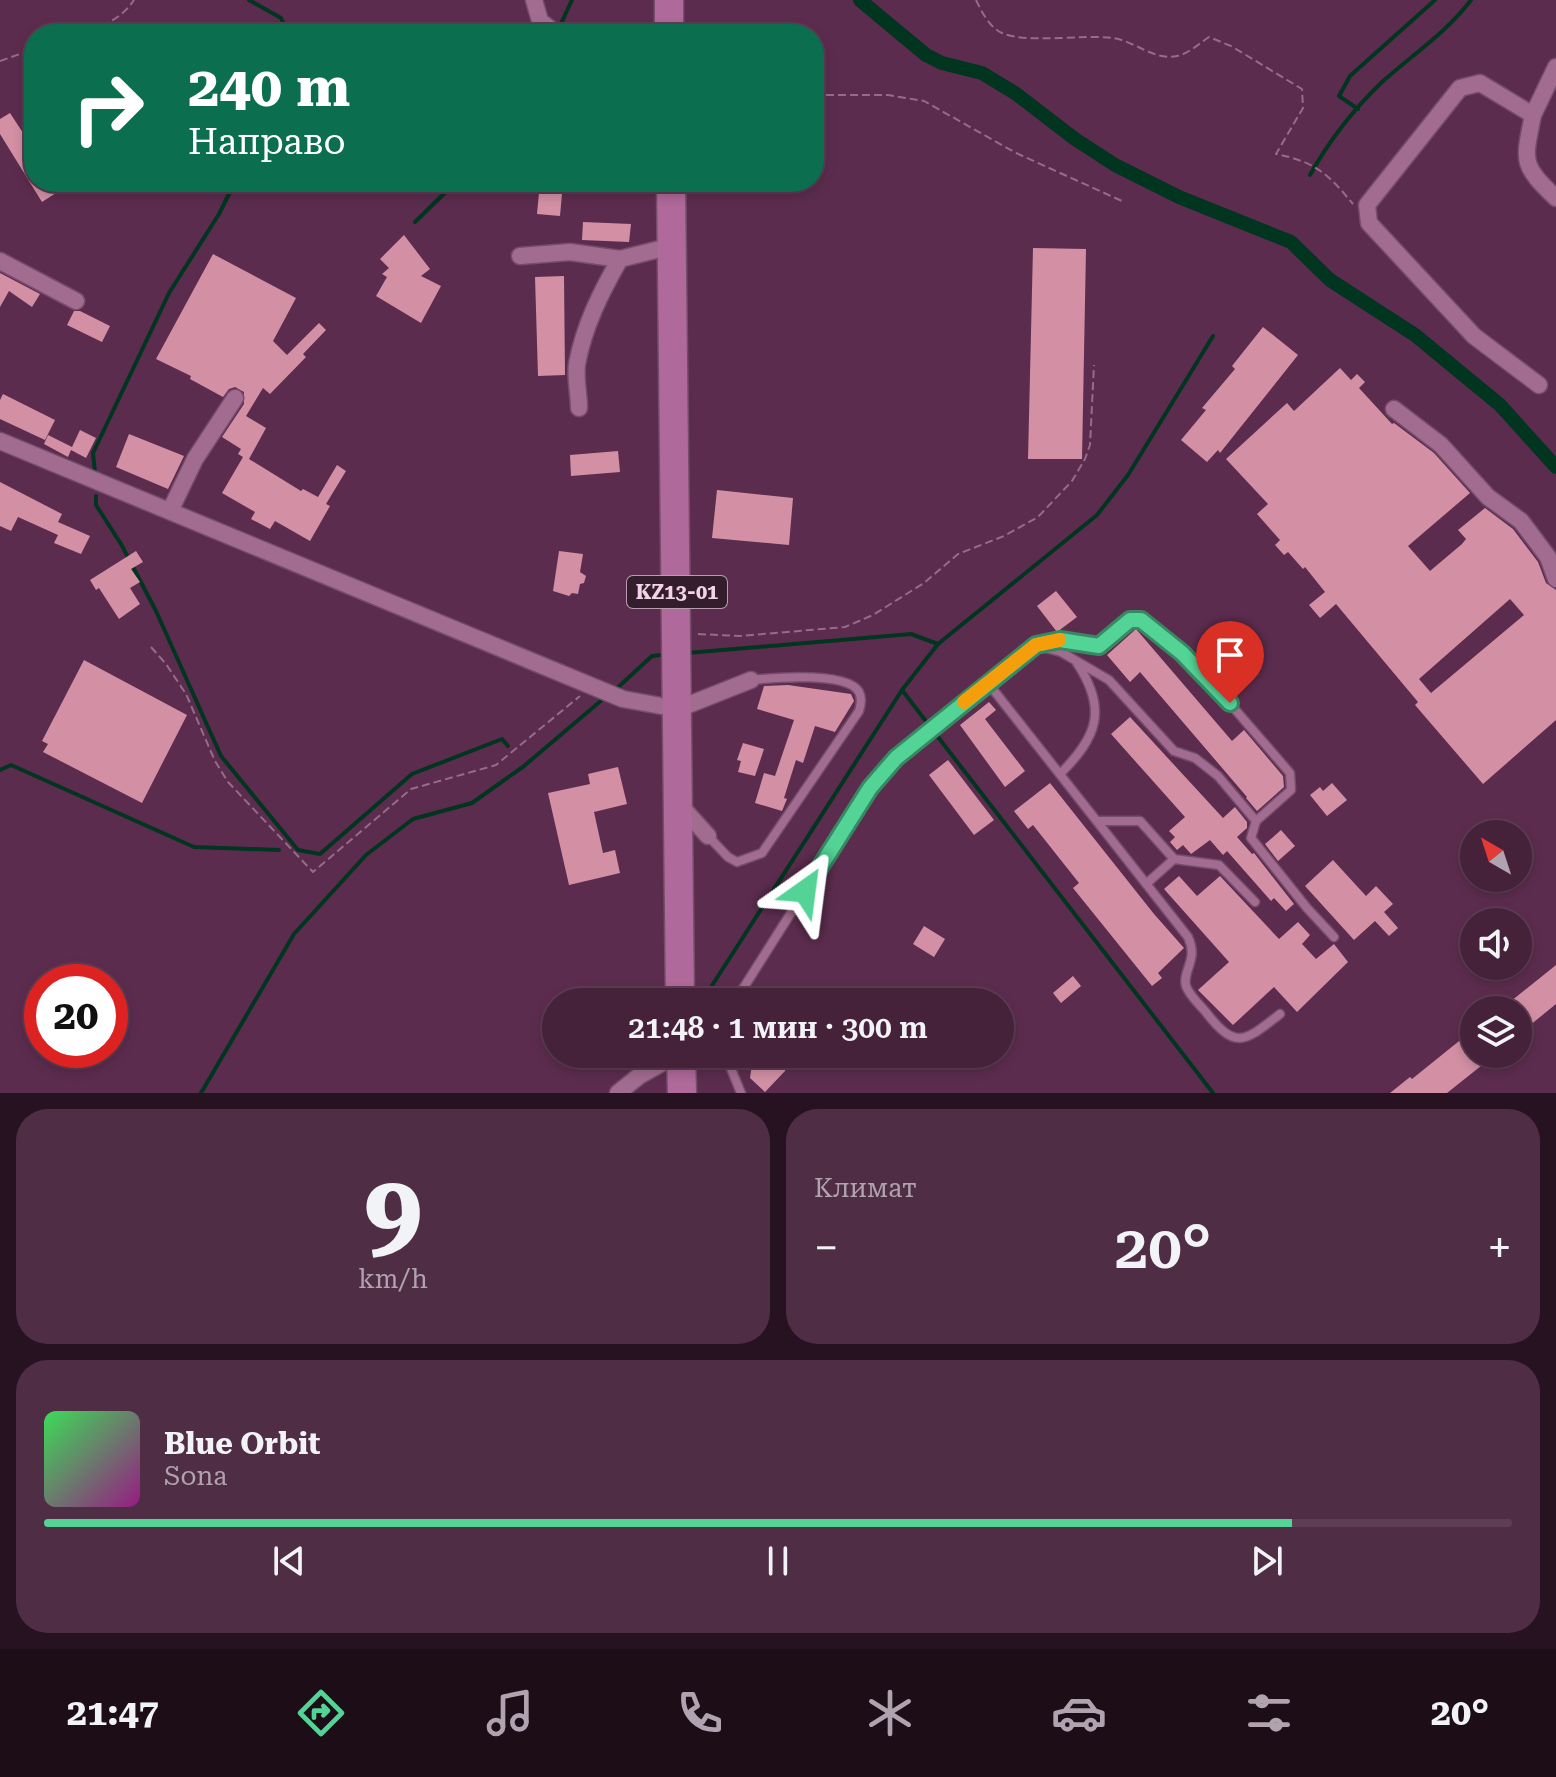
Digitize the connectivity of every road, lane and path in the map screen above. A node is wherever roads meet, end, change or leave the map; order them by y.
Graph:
1 (134, 0) edge
2 (534, 0) edge
3 (669, 0) edge
4 (976, 0) edge
5 (101, 24) edge
6 (544, 24) edge
7 (669, 24) edge
8 (24, 53) edge
9 (0, 61) edge
10 (1556, 67) edge
11 (824, 95) edge
12 (1533, 115) junction
13 (671, 192) edge
14 (1556, 198) edge
15 (1122, 201) dead end
16 (1369, 223) junction
17 (672, 246) junction
18 (520, 256) dead end
19 (620, 259) junction
20 (0, 261) edge
21 (76, 301) dead end
22 (1094, 365) dead end
23 (1539, 385) dead end
24 (235, 398) dead end
25 (579, 408) dead end
26 (1394, 409) dead end
27 (0, 441) edge
28 (170, 511) junction
29 (1556, 579) edge
30 (677, 632) junction
31 (1036, 645) junction
32 (151, 647) dead end
33 (1076, 661) junction
34 (751, 680) joint
35 (988, 683) junction
36 (593, 686) junction
37 (678, 709) junction
38 (1060, 774) junction
39 (679, 804) junction
40 (1097, 821) junction
41 (1256, 821) junction
42 (708, 836) joint
43 (1174, 859) junction
44 (1146, 884) junction
45 (1255, 902) dead end
46 (1334, 937) dead end
47 (680, 988) edge
48 (742, 988) edge
49 (1280, 1014) dead end
50 (654, 1068) edge
51 (680, 1068) edge
52 (731, 1068) edge
53 (618, 1093) edge
54 (682, 1093) edge
55 (741, 1093) edge

1 - 5 path
2 - 6 street
3 - 7 highway
4 - 16 path
8 - 9 path
10 - 12 street
11 - 15 path
12 - 14 street
12 - 16 street
13 - 17 highway, KZ13-01
16 - 23 street
17 - 19 street
17 - 30 highway, KZ13-01
18 - 19 street
19 - 25 street
20 - 21 street
22 - 30 path
24 - 28 street
26 - 29 street
27 - 28 street
28 - 36 street
30 - 37 highway, KZ13-01
31 - 33 lane
31 - 35 lane
31 - 41 lane
32 - 36 path
33 - 38 lane
33 - 41 lane
34 - 37 street
34 - 42 lane
35 - 38 lane
35 - 48 lane
36 - 37 street
37 - 39 highway, KZ13-01
38 - 40 lane
39 - 42 street
39 - 47 highway, KZ13-01
40 - 43 lane
40 - 44 lane
41 - 46 lane
43 - 44 lane
43 - 45 lane
44 - 49 lane
50 - 53 street
51 - 54 highway
52 - 55 lane

